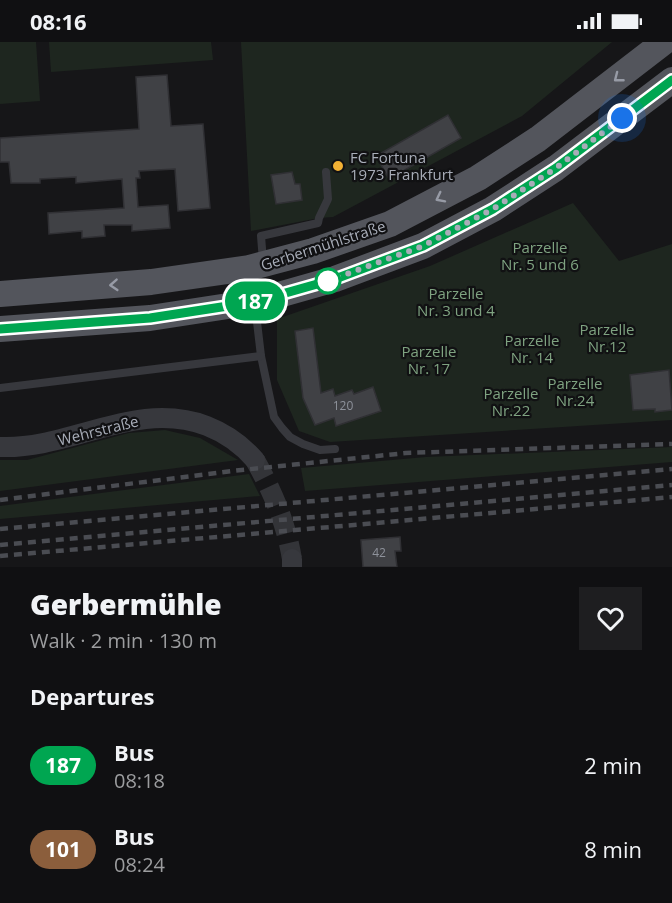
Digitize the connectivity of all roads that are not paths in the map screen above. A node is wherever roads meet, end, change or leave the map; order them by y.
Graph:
1 (664, 42) edge
2 (672, 80) edge
3 (326, 172) dead end
4 (263, 264) junction
5 (0, 294) edge
6 (254, 302) junction
7 (0, 329) edge
8 (261, 356) junction
9 (0, 387) edge
10 (0, 447) edge
11 (335, 449) dead end
12 (255, 460) tunnel mouth

1 -> 4 main road, Gerbermühlstraße
2 - 6 main road
3 - 4 lane
4 -> 5 main road, Gerbermühlstraße
6 - 7 main road
6 - 8 lane
8 - 9 lane
8 - 11 lane
10 - 12 street, Wehrstraße

